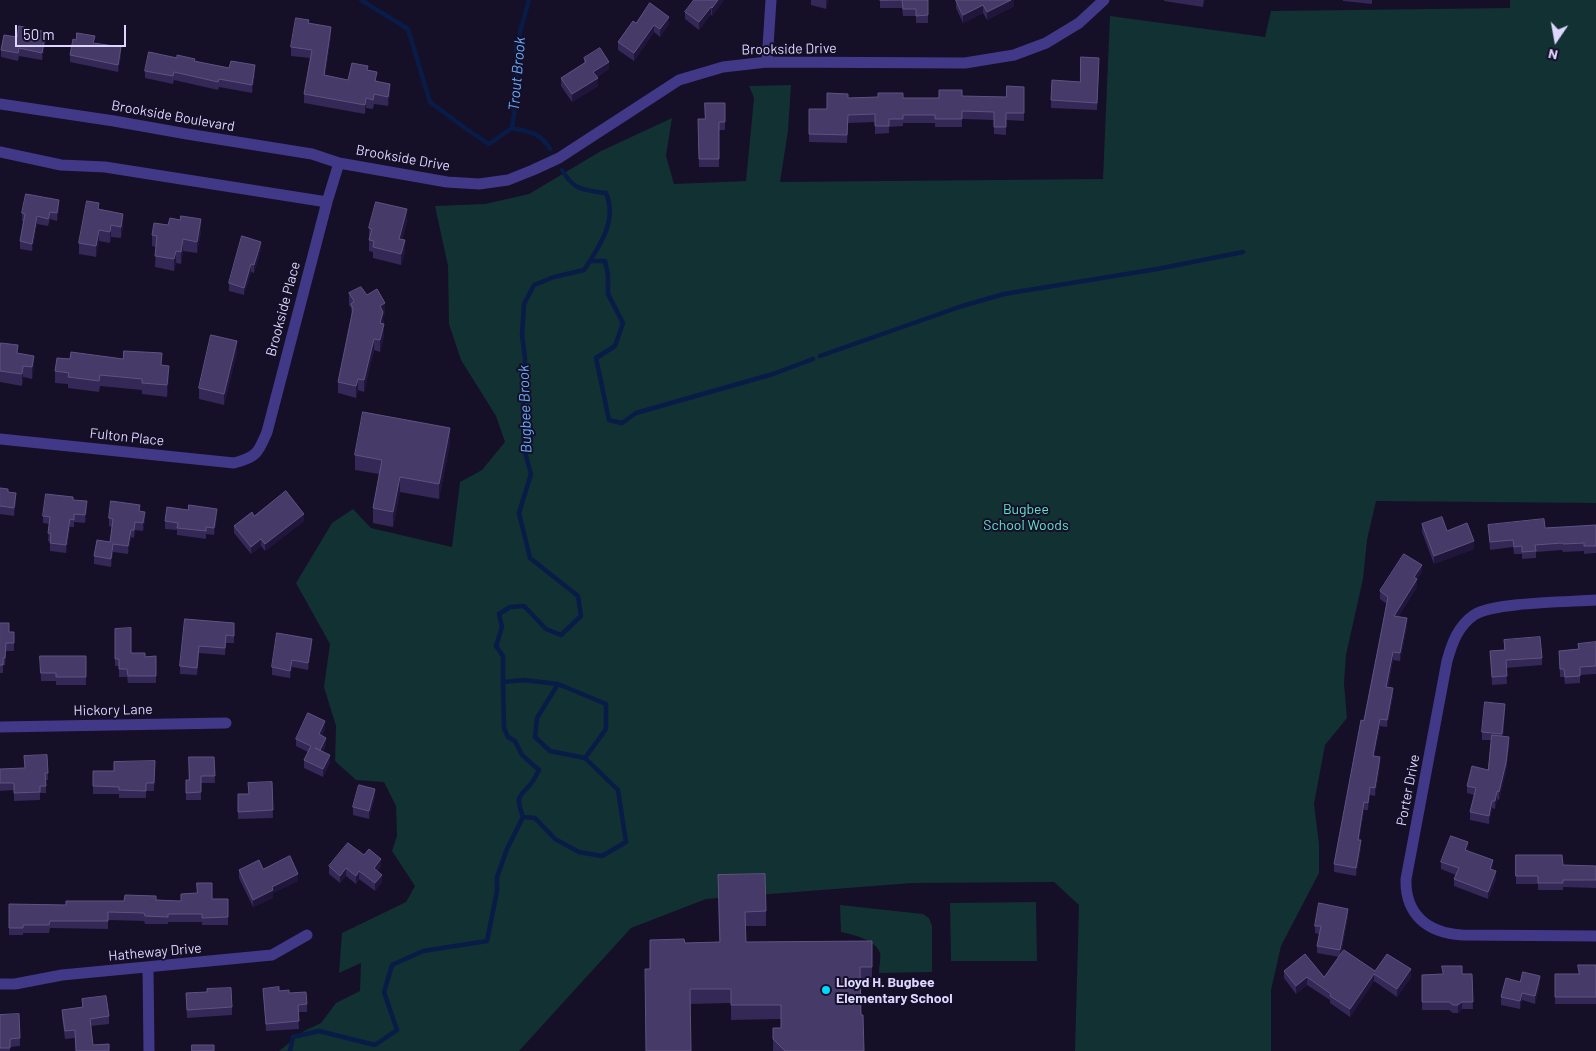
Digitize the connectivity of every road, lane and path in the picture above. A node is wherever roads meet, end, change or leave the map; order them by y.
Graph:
1 (771, 0) edge
2 (1104, 0) edge
3 (766, 62) junction
4 (0, 104) edge
5 (0, 152) edge
6 (339, 163) junction
7 (327, 202) junction
8 (0, 439) edge
9 (250, 459) joint
10 (1596, 600) edge
11 (226, 723) dead end
12 (0, 727) edge
13 (307, 935) dead end
14 (1596, 936) edge
15 (148, 968) junction
16 (0, 984) edge
17 (149, 1051) edge

1 - 3 street
2 - 3 street, Brookside Drive
3 - 6 street, Brookside Drive
4 - 6 street, Brookside Boulevard
5 - 7 street
6 - 7 street, Brookside Place
7 - 9 street, Brookside Place
8 - 9 street, Fulton Place
10 - 14 street, Porter Drive
11 - 12 street, Hickory Lane
13 - 15 street, Hatheway Drive
15 - 16 street, Hatheway Drive
15 - 17 street

